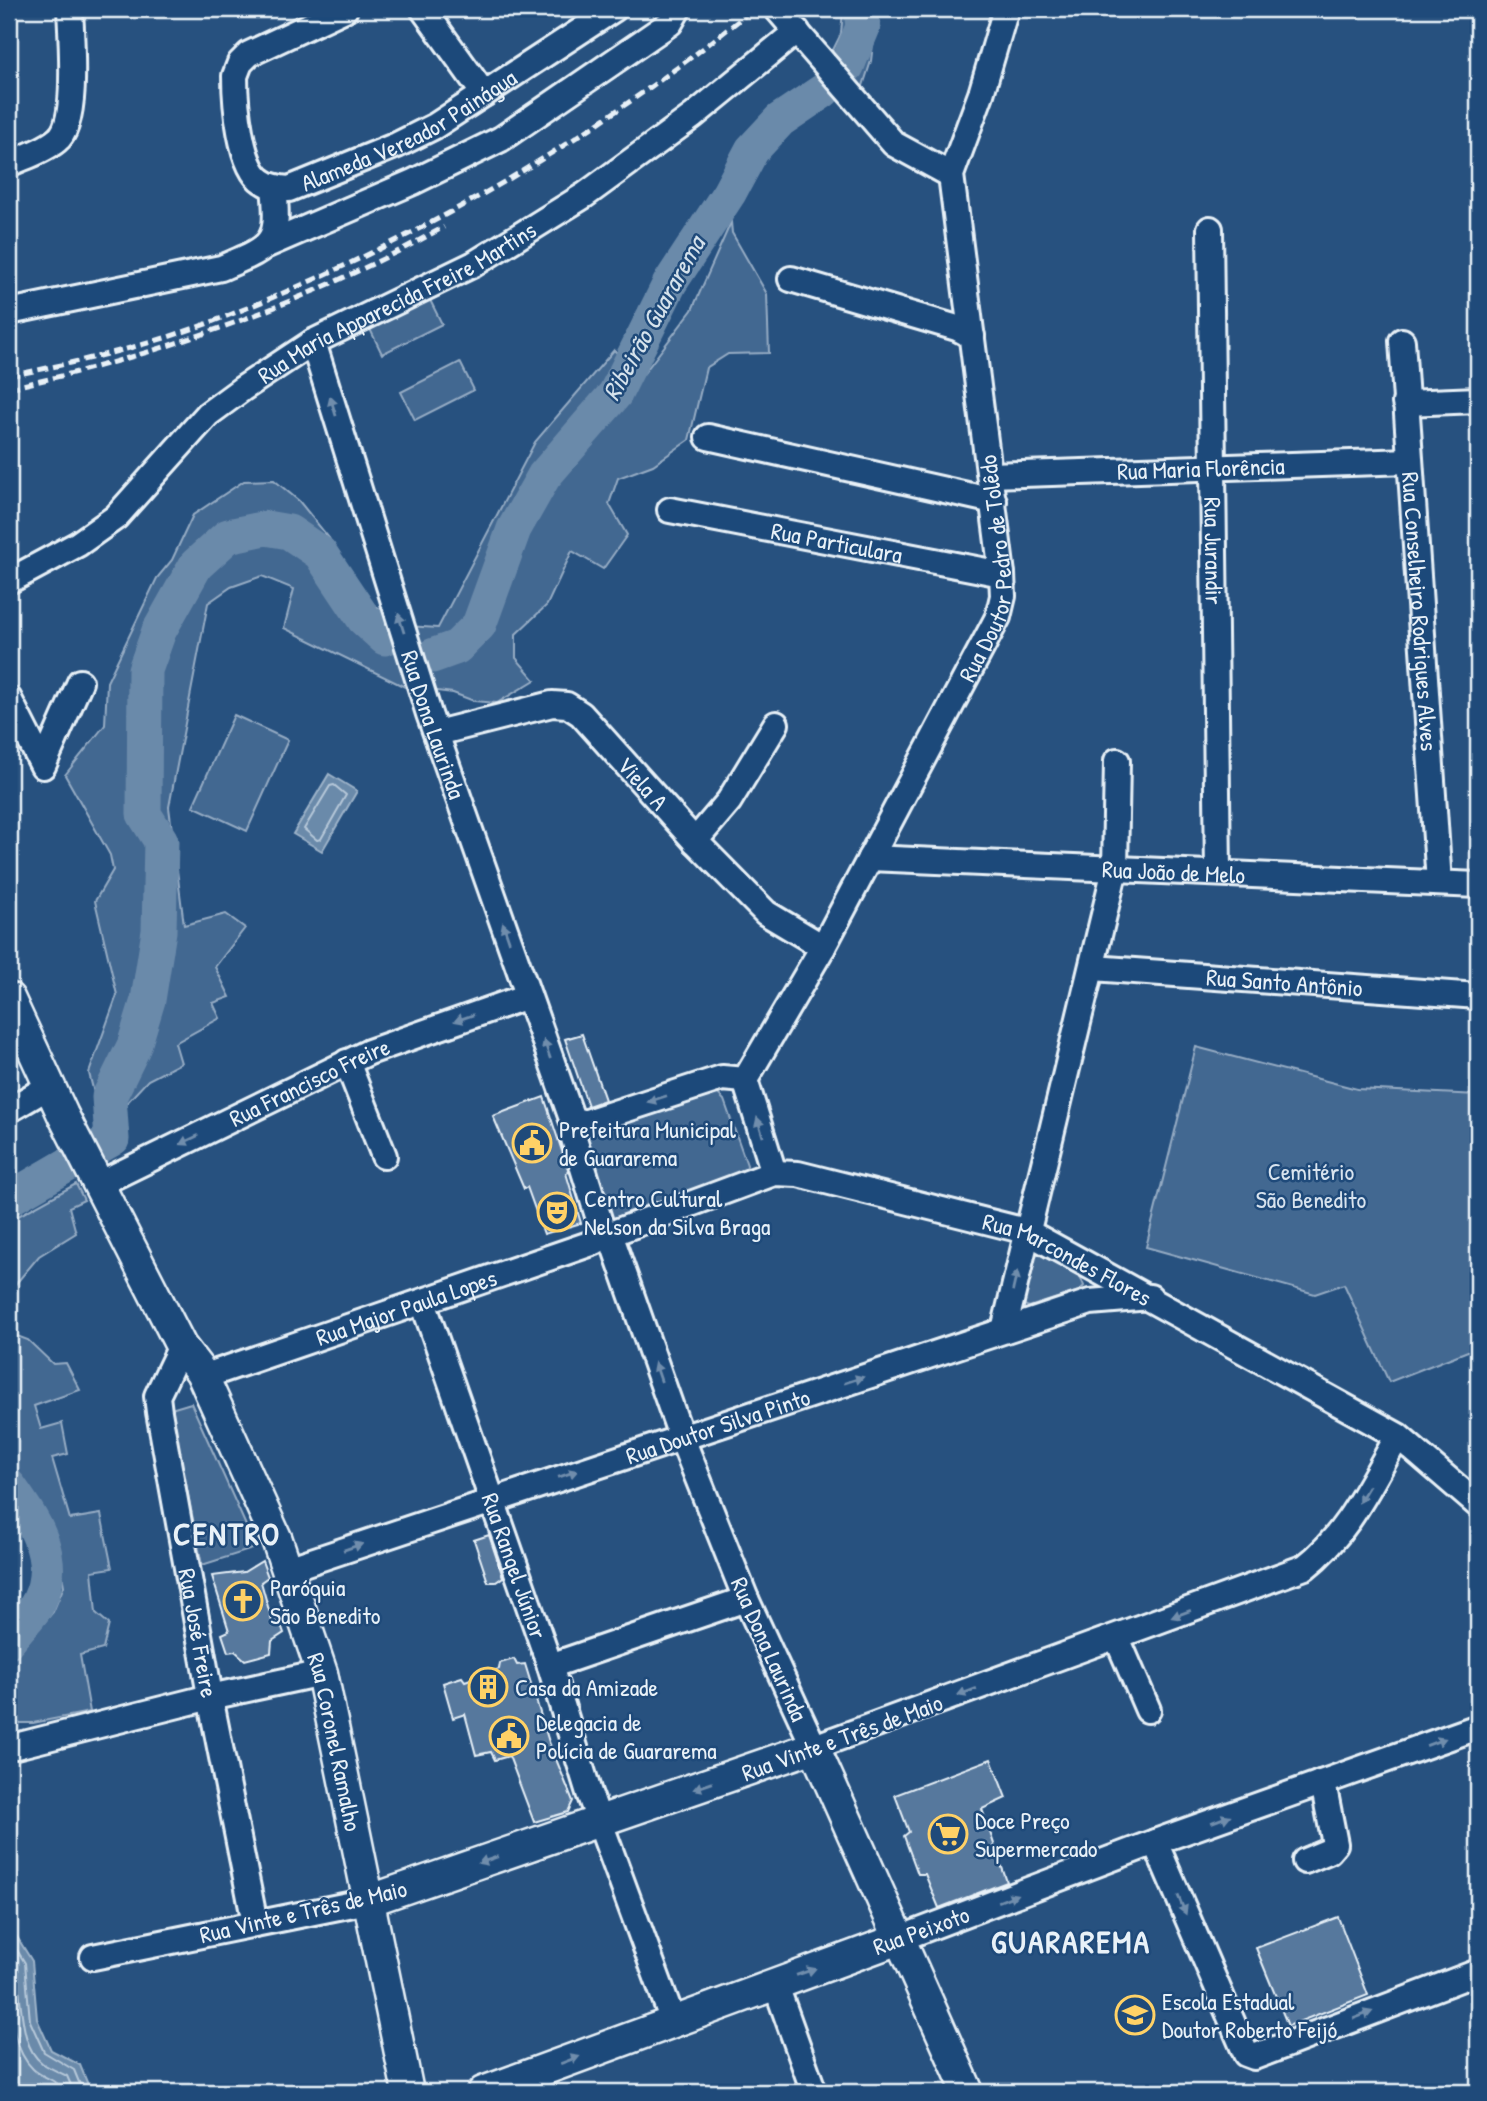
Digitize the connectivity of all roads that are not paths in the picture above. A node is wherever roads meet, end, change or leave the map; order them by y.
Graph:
1 (69, 9) edge
2 (345, 9) edge
3 (424, 9) edge
4 (678, 9) edge
5 (777, 9) edge
6 (1006, 9) edge
7 (599, 13) edge
8 (805, 40) junction
9 (484, 94) junction
10 (9, 164) edge
11 (951, 175) junction
12 (274, 187) junction
13 (1210, 229) dead end
14 (267, 245) junction
15 (791, 279) dead end
16 (9, 312) edge
17 (972, 336) junction
18 (1402, 341) dead end
19 (313, 342) junction
20 (1478, 400) edge
21 (1405, 402) junction
22 (708, 437) dead end
23 (1410, 461) junction
24 (1212, 468) junction
25 (991, 475) junction
26 (994, 501) junction
27 (670, 510) dead end
28 (1002, 574) junction
29 (9, 581) edge
30 (80, 682) dead end
31 (9, 699) edge
32 (776, 724) dead end
33 (437, 733) junction
34 (1117, 761) dead end
35 (695, 841) junction
36 (870, 858) junction
37 (1115, 869) junction
38 (1219, 872) junction
39 (1438, 883) junction
40 (1478, 886) edge
41 (823, 947) junction
42 (1093, 968) junction
43 (528, 996) junction
44 (1478, 996) edge
45 (9, 998) edge
46 (347, 1062) junction
47 (733, 1079) junction
48 (50, 1086) junction
49 (9, 1110) edge
50 (574, 1139) dead end
51 (384, 1156) dead end
52 (774, 1173) junction
53 (96, 1177) junction
54 (1026, 1231) junction
55 (603, 1235) junction
56 (1096, 1268) junction
57 (1151, 1297) junction
58 (1090, 1302) junction
59 (425, 1308) dead end
60 (1004, 1330) junction
61 (181, 1346) junction
62 (217, 1372) dead end
63 (681, 1436) junction
64 (1398, 1436) junction
65 (1474, 1493) edge
66 (491, 1500) junction
67 (288, 1569) junction
68 (746, 1599) junction
69 (1116, 1638) junction
70 (550, 1666) junction
71 (322, 1673) junction
72 (210, 1697) junction
73 (1148, 1710) dead end
74 (1478, 1727) edge
75 (16, 1746) dead end
76 (814, 1747) junction
77 (1320, 1783) junction
78 (599, 1822) junction
79 (1156, 1842) junction
80 (1305, 1861) dead end
81 (368, 1901) junction
82 (255, 1923) junction
83 (899, 1939) junction
84 (93, 1957) dead end
85 (1478, 1972) edge
86 (775, 1983) junction
87 (673, 2021) junction
88 (408, 2092) edge
89 (483, 2092) edge
90 (814, 2092) edge
91 (968, 2092) edge

1 - 10 street
2 - 12 street, Alameda Vereador Painágua
3 - 9 street
4 - 14 street
5 - 8 street
6 - 11 street, Rua Doutor Pedro de Tolêdo
7 - 9 street, Alameda Vereador Painágua
8 - 11 street
8 - 19 street, Rua Maria Apparecida Freire Martins
9 - 12 street, Alameda Vereador Painágua
11 - 17 street, Rua Doutor Pedro de Tolêdo
12 - 14 street
13 - 24 street, Rua Jurandir
14 - 16 street
15 - 17 street
17 - 25 street, Rua Doutor Pedro de Tolêdo
18 - 21 street, Rua Conselheiro Rodrigues Alves
19 - 29 street, Rua Maria Apparecida Freire Martins
33 -> 19 street, Rua Dona Laurinda
20 - 21 street
21 - 23 street, Rua Conselheiro Rodrigues Alves
22 - 26 street
23 - 24 street, Rua Maria Florência
23 - 39 street, Rua Conselheiro Rodrigues Alves
24 - 25 street, Rua Maria Florência
24 - 38 street, Rua Jurandir
25 - 26 street, Rua Doutor Pedro de Tolêdo
26 - 28 street, Rua Doutor Pedro de Tolêdo
27 - 28 street, Rua Particulara
28 - 36 street, Rua Doutor Pedro de Tolêdo
30 - 31 street
32 - 35 street
33 - 35 street, Viela A
43 -> 33 street, Rua Dona Laurinda
34 - 37 street
35 - 41 street, Viela A
36 - 37 street, Rua João de Melo
36 - 41 street, Rua Doutor Pedro de Tolêdo
37 - 38 street, Rua João de Melo
37 - 42 street
38 - 39 street, Rua João de Melo
39 - 40 street, Rua João de Melo
41 - 47 street, Rua Doutor Pedro de Tolêdo
42 - 44 street, Rua Santo Antônio
42 - 54 street
43 -> 46 street, Rua Francisco Freire
47 -> 43 street, Rua Dona Laurinda
45 - 48 main road, Rua Coronel Ramalho
46 - 51 street
46 -> 53 street, Rua Francisco Freire
52 -> 47 street
48 - 49 street
48 - 53 main road, Rua Coronel Ramalho
50 - 55 street, Rua Dona Laurinda
52 - 54 street, Rua Marcondes Flores
52 - 55 street, Rua Marcondes Flores
53 - 61 main road, Rua Coronel Ramalho
54 - 56 street, Rua Marcondes Flores
60 -> 54 street
55 - 62 street, Rua Major Paula Lopes
63 -> 55 street, Rua Dona Laurinda
56 - 57 street, Rua Marcondes Flores
56 - 58 street
57 - 58 street, Rua Doutor Silva Pinto
57 - 64 street, Rua Marcondes Flores
58 - 60 street, Rua Doutor Silva Pinto
59 - 66 street, Rua Rangel Júnior
63 -> 60 street, Rua Doutor Silva Pinto
61 - 67 main road, Rua Coronel Ramalho
61 - 72 street, Rua José Freire
66 -> 63 street, Rua Doutor Silva Pinto
63 - 68 street, Rua Dona Laurinda
64 - 65 street, Rua Marcondes Flores
64 -> 69 street, Rua Vinte e Três de Maio
67 -> 66 street, Rua Doutor Silva Pinto
66 - 70 street, Rua Rangel Júnior
67 - 71 main road, Rua Coronel Ramalho
68 - 70 street
68 - 76 street, Rua Dona Laurinda
69 - 73 street
69 -> 76 street, Rua Vinte e Três de Maio
70 - 78 street, Rua Rangel Júnior
71 - 72 street
71 - 81 main road, Rua Coronel Ramalho
72 - 75 street
72 - 82 street, Rua José Freire
77 -> 74 street, Rua Peixoto
76 -> 78 main road, Rua Vinte e Três de Maio
76 - 83 main road, Rua Dona Laurinda
79 -> 77 street, Rua Peixoto
77 - 80 street
78 -> 81 main road, Rua Vinte e Três de Maio
78 - 87 street, Rua Rangel Júnior
83 -> 79 street, Rua Peixoto
79 -> 85 street
81 - 82 street, Rua Vinte e Três de Maio
81 - 88 main road, Rua Coronel Ramalho
82 - 84 street, Rua Vinte e Três de Maio
86 -> 83 main road, Rua Peixoto
83 - 91 main road, Rua Dona Laurinda
86 - 87 main road, Rua Peixoto
86 - 90 street
89 -> 87 main road, Rua Peixoto

